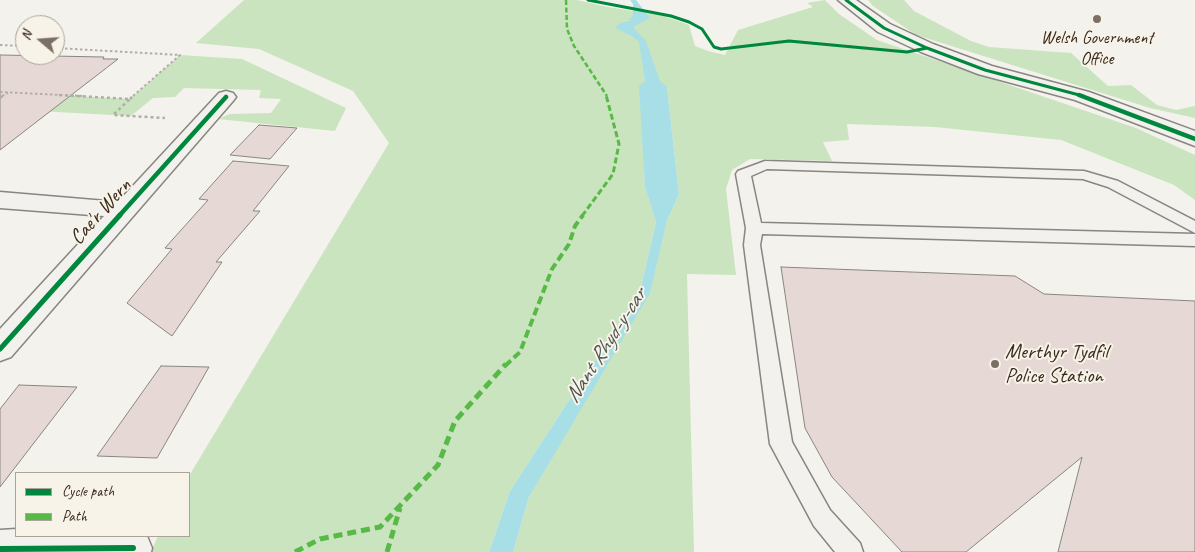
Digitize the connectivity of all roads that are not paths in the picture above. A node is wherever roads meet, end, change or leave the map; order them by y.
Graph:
1 (846, 0) edge
2 (226, 97) dead end
3 (1195, 139) edge
4 (0, 200) edge
5 (125, 210) junction
6 (754, 228) junction
7 (1195, 228) edge
8 (1195, 240) edge
9 (0, 349) edge
10 (133, 548) dead end
11 (0, 549) edge
12 (851, 552) edge

1 - 3 street
2 - 5 street, Cae'r Wern
4 - 5 street, Cae'r Wern
5 - 9 street, Cae'r Wern
6 - 7 lane
6 - 8 lane
6 - 12 lane
10 - 11 street

